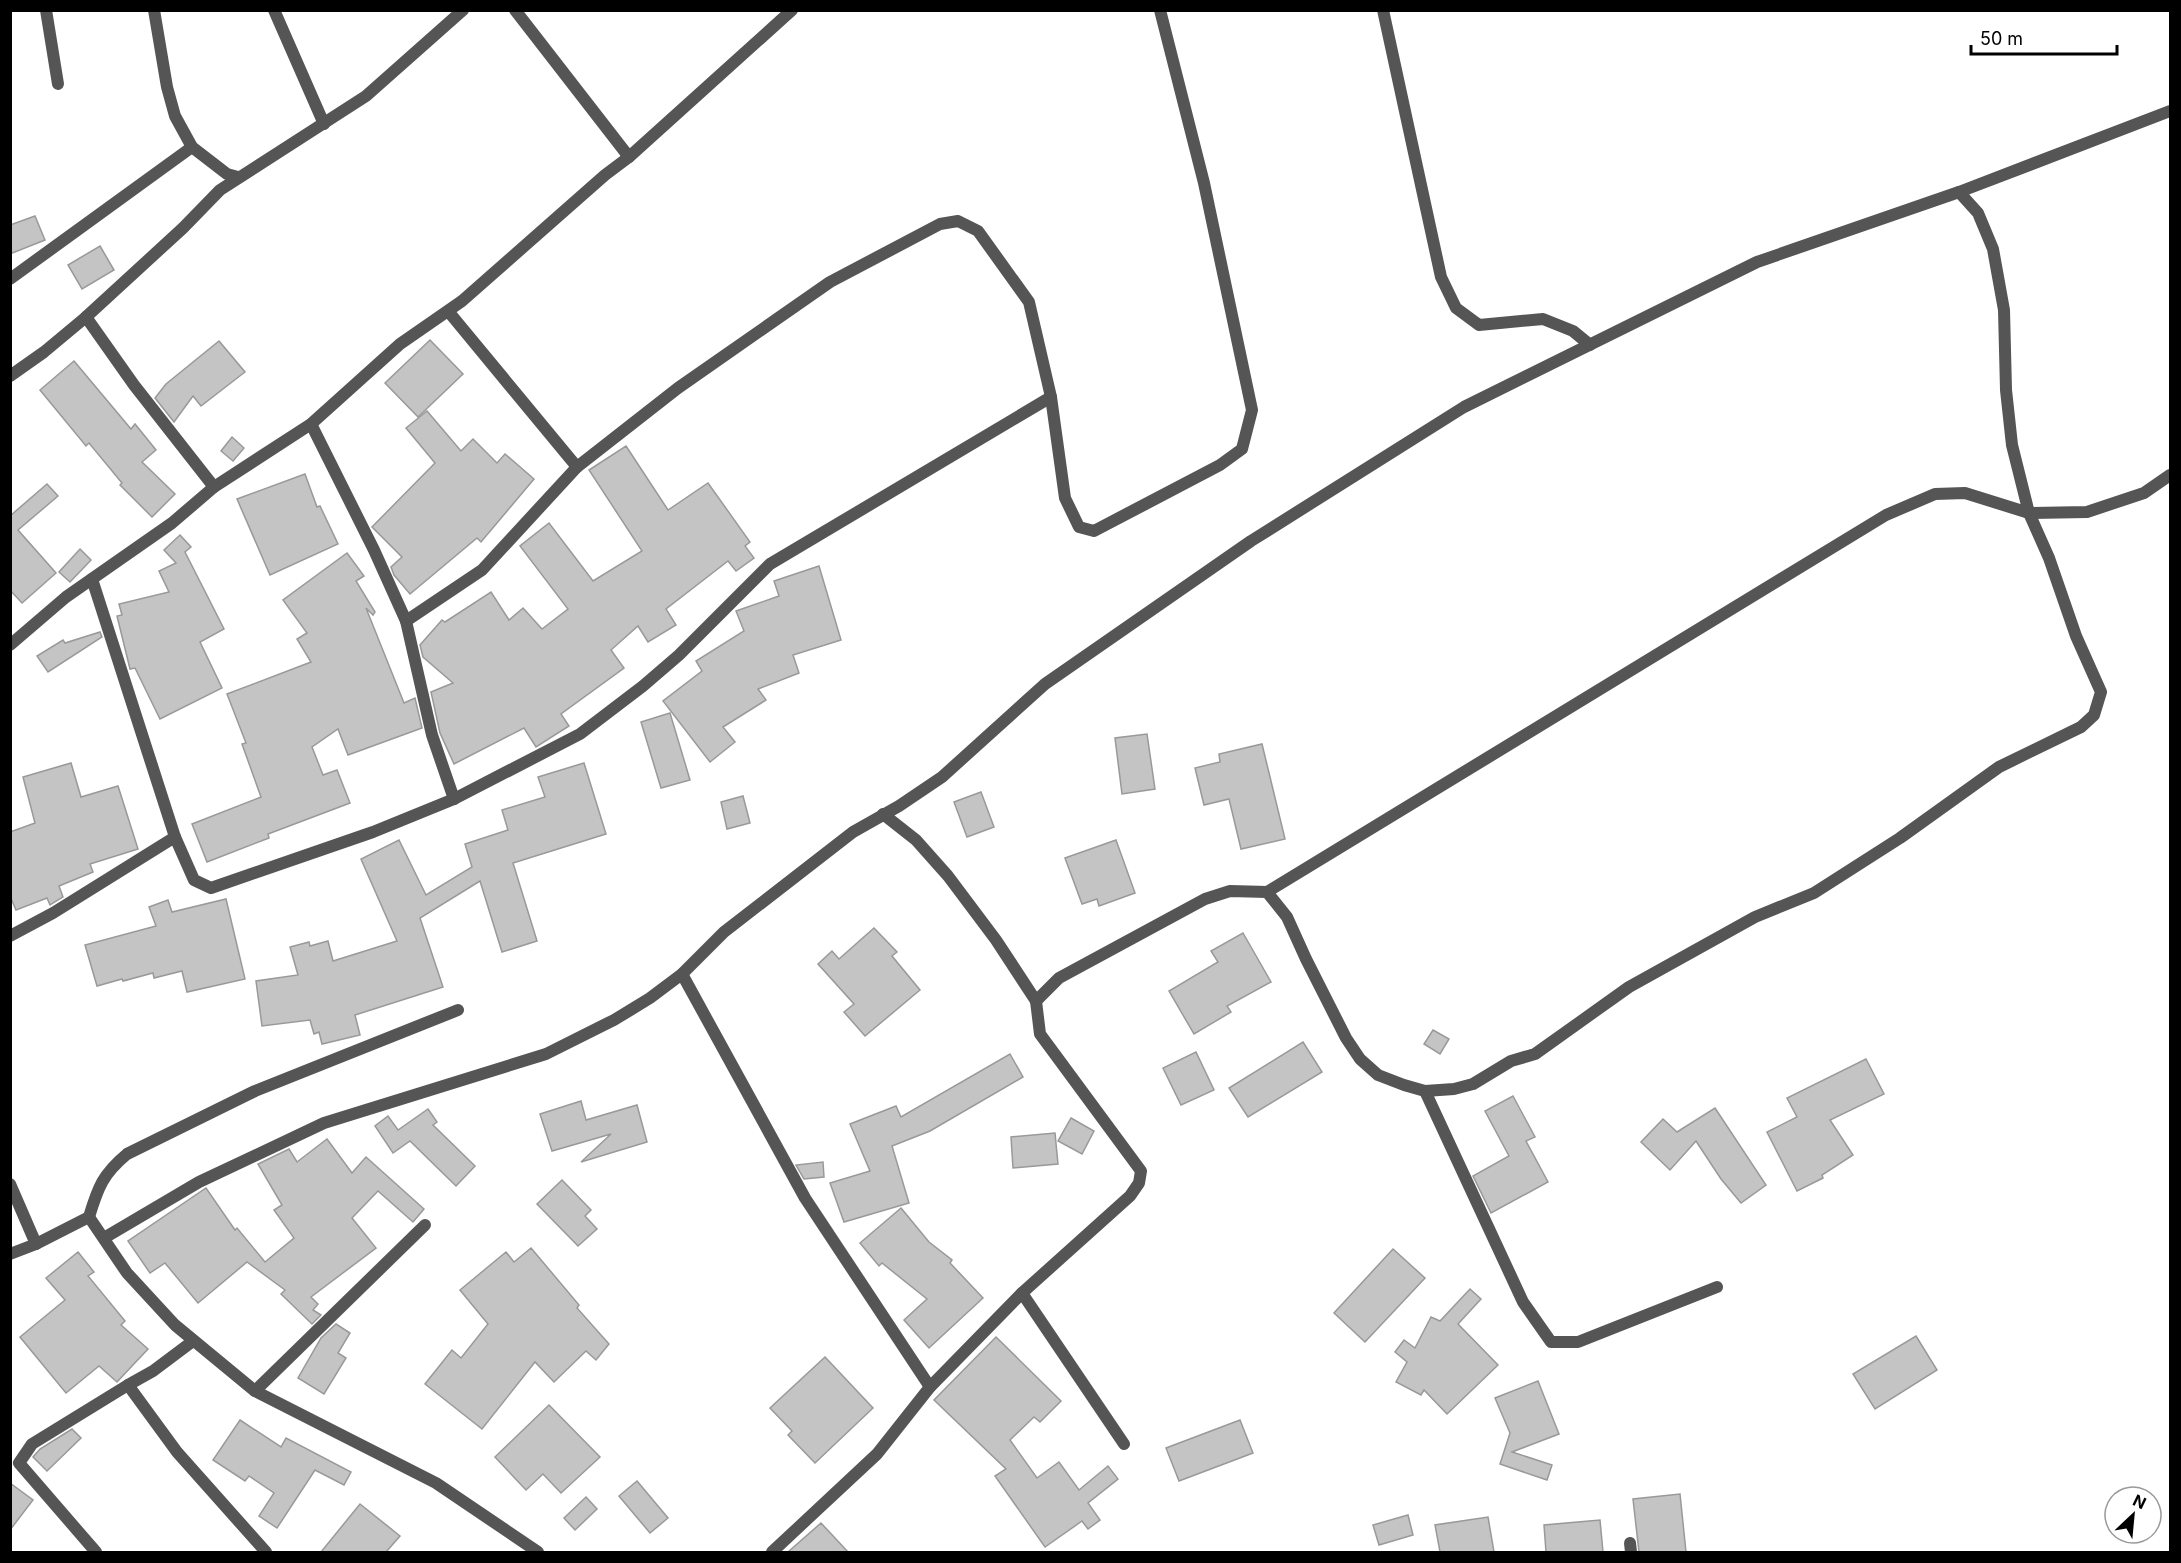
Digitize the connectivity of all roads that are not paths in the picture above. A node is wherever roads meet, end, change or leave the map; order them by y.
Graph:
1 (46, 10) edge
2 (154, 10) edge
3 (274, 10) edge
4 (464, 10) edge
5 (515, 10) edge
6 (792, 10) edge
7 (1160, 10) edge
8 (1383, 10) edge
9 (58, 84) dead end
10 (2170, 111) edge
11 (324, 124) junction
12 (192, 147) junction
13 (629, 157) junction
14 (238, 177) junction
15 (1959, 192) junction
16 (10, 279) edge
17 (448, 311) junction
18 (86, 317) junction
19 (1590, 345) junction
20 (10, 376) edge
21 (1051, 397) junction
22 (311, 424) junction
23 (577, 467) junction
24 (2170, 476) edge
25 (214, 487) junction
26 (2029, 513) junction
27 (92, 579) junction
28 (406, 621) junction
29 (10, 645) edge
30 (454, 798) junction
31 (883, 814) junction
32 (175, 837) junction
33 (1267, 892) junction
34 (10, 936) edge
35 (682, 974) junction
36 (1036, 1001) junction
37 (458, 1010) dead end
38 (1425, 1091) junction
39 (10, 1184) edge
40 (89, 1216) junction
41 (425, 1226) dead end
42 (104, 1239) junction
43 (36, 1244) junction
44 (10, 1254) edge
45 (1717, 1287) dead end
46 (1022, 1293) junction
47 (193, 1341) junction
48 (128, 1385) junction
49 (930, 1387) junction
50 (255, 1390) junction
51 (1124, 1444) dead end
52 (96, 1552) edge
53 (266, 1552) edge
54 (538, 1552) edge
55 (772, 1552) edge

1 - 9 street
2 - 12 street
3 - 11 street
4 - 11 street
5 - 13 street
6 - 13 street
7 - 21 street
8 - 19 street
10 - 15 street
11 - 14 street
12 - 14 street
12 - 16 street
13 - 17 street
14 - 18 street
15 - 19 street
15 - 26 street
17 - 22 street
17 - 23 street
18 - 20 street
18 - 25 street
19 - 31 street
21 - 23 street
21 - 30 street
22 - 25 street
22 - 28 street
23 - 28 street
24 - 26 street
25 - 27 street
26 - 33 street
26 - 38 street
27 - 29 street
27 - 32 street
28 - 30 street
30 - 32 street
31 - 35 street
31 - 36 street
32 - 34 street
33 - 36 street
33 - 38 street
35 - 42 street
35 - 49 street
36 - 46 street
37 - 40 street
38 - 45 street
39 - 43 street
40 - 42 street
40 - 43 street
41 - 50 street
42 - 47 street
43 - 44 street
46 - 49 street
46 - 51 street
47 - 48 street
47 - 50 street
48 - 52 street
48 - 53 street
49 - 55 street
50 - 54 street

